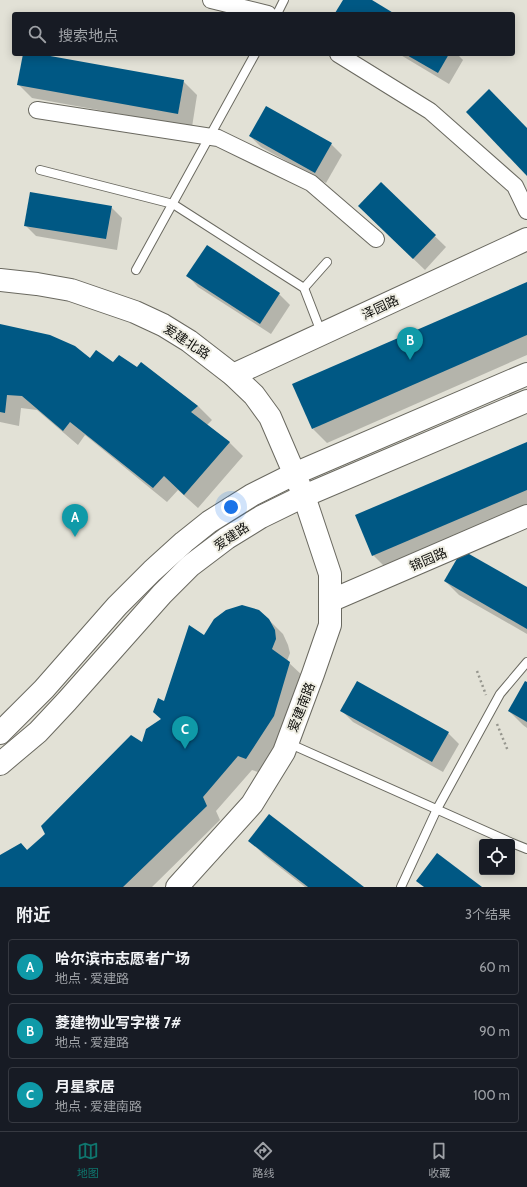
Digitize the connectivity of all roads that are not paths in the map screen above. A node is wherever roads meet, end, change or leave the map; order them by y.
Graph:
1 (211, 0) edge
2 (284, 0) edge
3 (260, 12) edge
4 (277, 12) edge
5 (254, 56) edge
6 (341, 56) edge
7 (37, 110) dead end
8 (209, 137) junction
9 (40, 170) dead end
10 (173, 204) junction
11 (527, 211) edge
12 (376, 239) dead end
13 (527, 239) edge
14 (327, 262) dead end
15 (136, 270) dead end
16 (0, 280) edge
17 (304, 288) junction
18 (322, 334) junction
19 (527, 374) edge
20 (233, 375) junction
21 (527, 401) edge
22 (294, 474) junction
23 (304, 496) junction
24 (527, 516) edge
25 (330, 601) junction
26 (527, 662) edge
27 (0, 733) edge
28 (287, 743) junction
29 (0, 764) edge
30 (437, 810) junction
31 (504, 839) edge
32 (515, 844) edge
33 (527, 849) edge
34 (177, 887) edge
35 (401, 887) edge

1 - 3 street
2 - 4 lane
5 - 8 lane
6 - 11 street
7 - 8 street
8 - 10 lane
8 - 12 street
9 - 10 lane
10 - 15 lane
10 - 17 lane
13 - 18 street, 泽园路
14 - 17 lane
16 - 20 street, 爱建北路
17 - 18 lane
18 - 20 street, 泽园路
19 - 22 street, 爱建路
20 - 22 street, 爱建北路
21 - 23 street, 爱建路
22 - 23 street, 爱建北路
22 - 27 street, 爱建路
23 - 25 street, 爱建南路
23 - 29 street, 爱建路
24 - 25 street, 锦园路
25 - 28 street, 爱建南路
26 - 30 lane
28 - 30 lane
28 - 34 street, 爱建南路
30 - 31 lane
30 - 35 lane
32 - 33 lane

